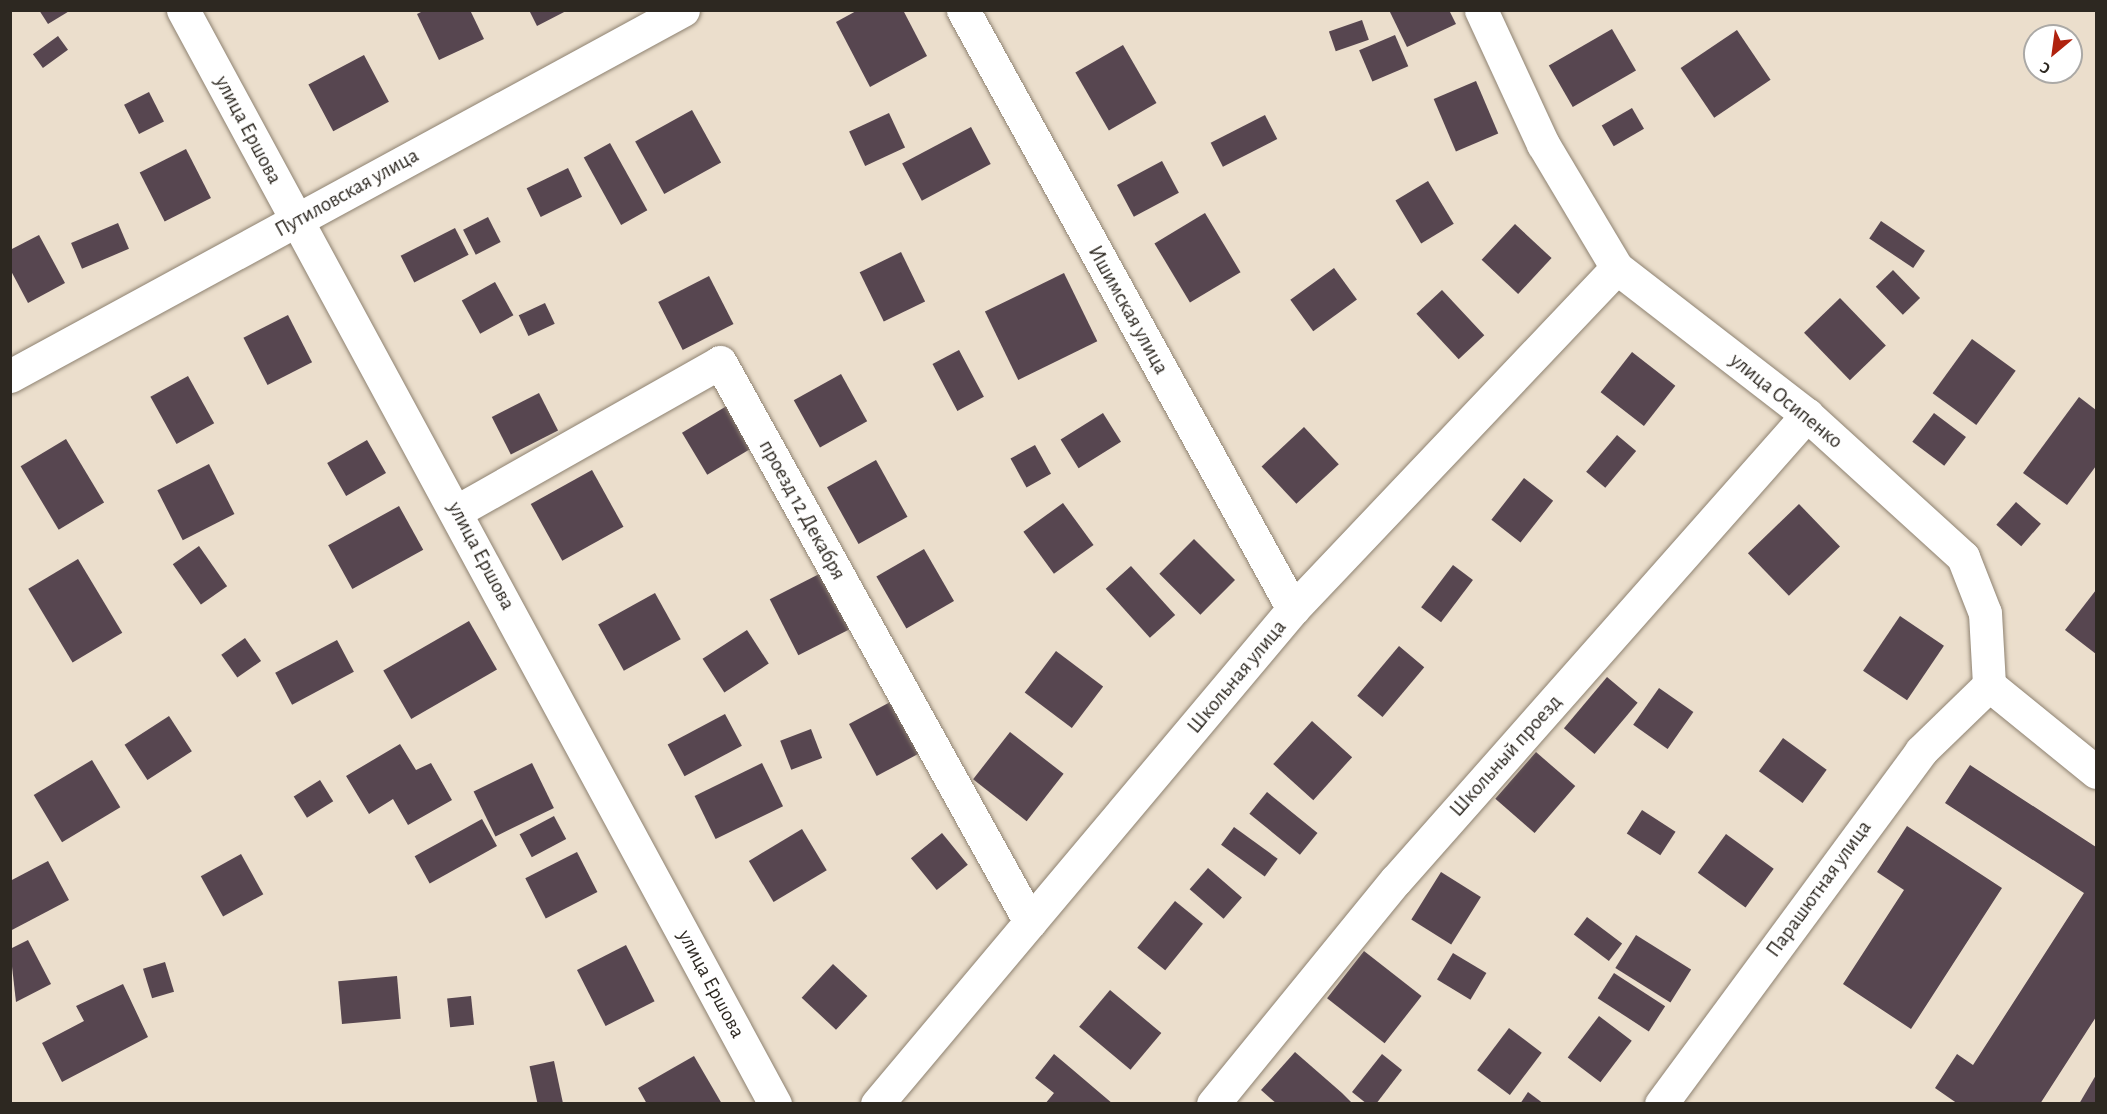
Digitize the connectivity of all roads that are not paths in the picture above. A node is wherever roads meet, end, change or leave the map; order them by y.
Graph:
1 (183, 10) edge
2 (683, 10) edge
3 (963, 10) edge
4 (1481, 10) edge
5 (297, 221) junction
6 (1617, 268) junction
7 (10, 376) edge
8 (1807, 415) junction
9 (457, 511) junction
10 (1293, 609) junction
11 (1989, 685) junction
12 (2097, 772) edge
13 (1030, 922) junction
14 (775, 1104) edge
15 (877, 1104) edge
16 (1213, 1104) edge
17 (1661, 1104) edge

1 - 5 street, улица Ершова
2 - 5 street, Путиловская улица
3 - 10 street, Ишимская улица
4 - 6 street, улица Осипенко
5 - 7 street, Путиловская улица
5 - 9 street, улица Ершова
6 - 8 street, улица Осипенко
6 - 10 street, Школьная улица
8 - 11 street, улица Осипенко
8 - 16 street, Школьный проезд
9 - 13 street, проезд 12 Декабря
9 - 14 street, улица Ершова
10 - 13 street, Школьная улица
11 - 12 street
11 - 17 street, Парашютная улица
13 - 15 street, Школьная улица

